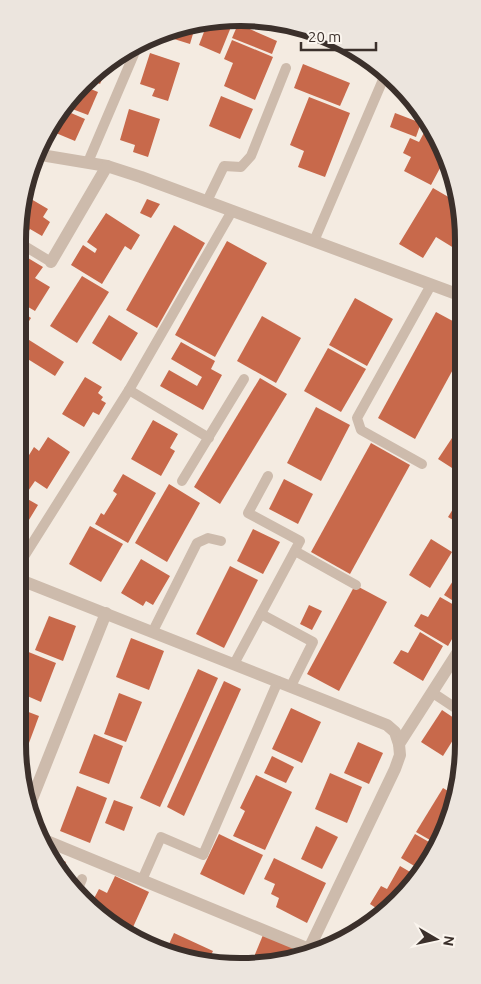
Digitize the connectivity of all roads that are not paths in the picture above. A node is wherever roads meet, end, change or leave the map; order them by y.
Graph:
1 (133, 55) edge
2 (286, 68) dead end
3 (384, 81) edge
4 (44, 155) edge
5 (88, 162) junction
6 (107, 166) junction
7 (207, 201) junction
8 (232, 211) junction
9 (314, 241) junction
10 (26, 247) edge
11 (51, 262) joint
12 (431, 285) junction
13 (455, 294) edge
14 (244, 379) dead end
15 (129, 390) junction
16 (208, 438) junction
17 (422, 464) dead end
18 (268, 476) dead end
19 (182, 481) dead end
20 (221, 540) dead end
21 (295, 551) junction
22 (26, 553) edge
23 (26, 582) edge
24 (356, 585) dead end
25 (106, 613) junction
26 (261, 614) junction
27 (153, 632) junction
28 (455, 657) edge
29 (234, 664) junction
30 (278, 681) junction
31 (291, 686) junction
32 (433, 692) junction
33 (455, 707) edge
34 (399, 744) junction
35 (33, 796) edge
36 (50, 842) edge
37 (82, 879) dead end
38 (142, 880) junction
39 (79, 885) edge
40 (313, 945) edge
41 (304, 948) edge

1 - 5 lane
2 - 7 lane
3 - 9 lane
4 - 5 street
5 - 6 street
6 - 7 street
6 - 11 street
7 - 8 street
8 - 9 street
8 - 15 lane
9 - 12 street
10 - 11 lane
12 - 13 street
12 - 17 lane
14 - 16 lane
15 - 16 lane
15 - 22 lane
16 - 19 lane
18 - 21 lane
20 - 27 lane
21 - 24 lane
21 - 26 lane
23 - 25 street
25 - 27 street
25 - 35 street
26 - 29 lane
26 - 31 lane
27 - 29 street
28 - 32 street
29 - 30 street
30 - 31 street
30 - 38 lane
31 - 34 street
32 - 33 lane
32 - 34 street
34 - 40 street
36 - 38 street
37 - 39 lane
38 - 41 street

